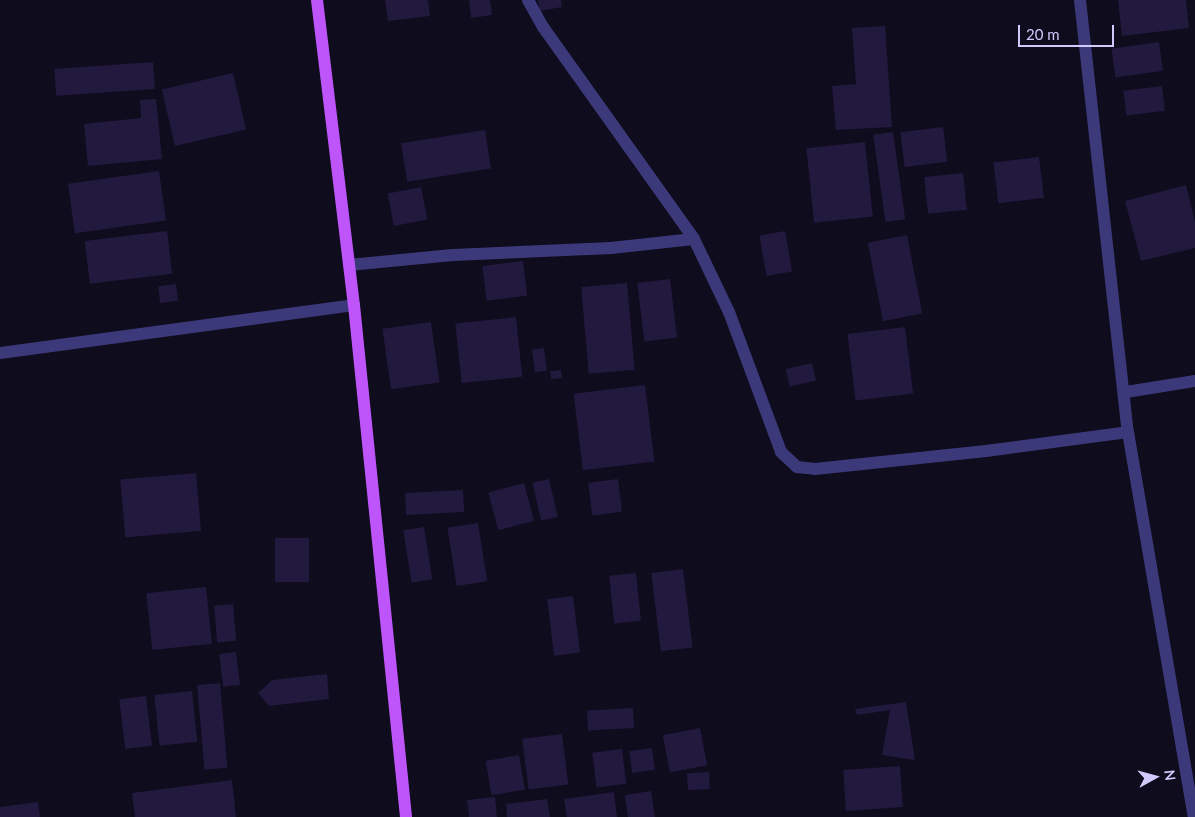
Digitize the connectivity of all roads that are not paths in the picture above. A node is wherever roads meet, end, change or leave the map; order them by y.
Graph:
1 (317, 0) edge
2 (528, 0) edge
3 (1080, 0) edge
4 (694, 239) junction
5 (349, 265) junction
6 (354, 305) junction
7 (0, 353) edge
8 (1195, 381) edge
9 (1126, 392) junction
10 (1128, 432) junction
11 (406, 817) edge
12 (1194, 817) edge

1 - 5 main road
2 - 4 street
3 - 9 street
4 - 5 street
4 - 10 street
5 - 6 main road
6 - 7 street
6 - 11 main road
8 - 9 street
9 - 10 street
10 - 12 street

